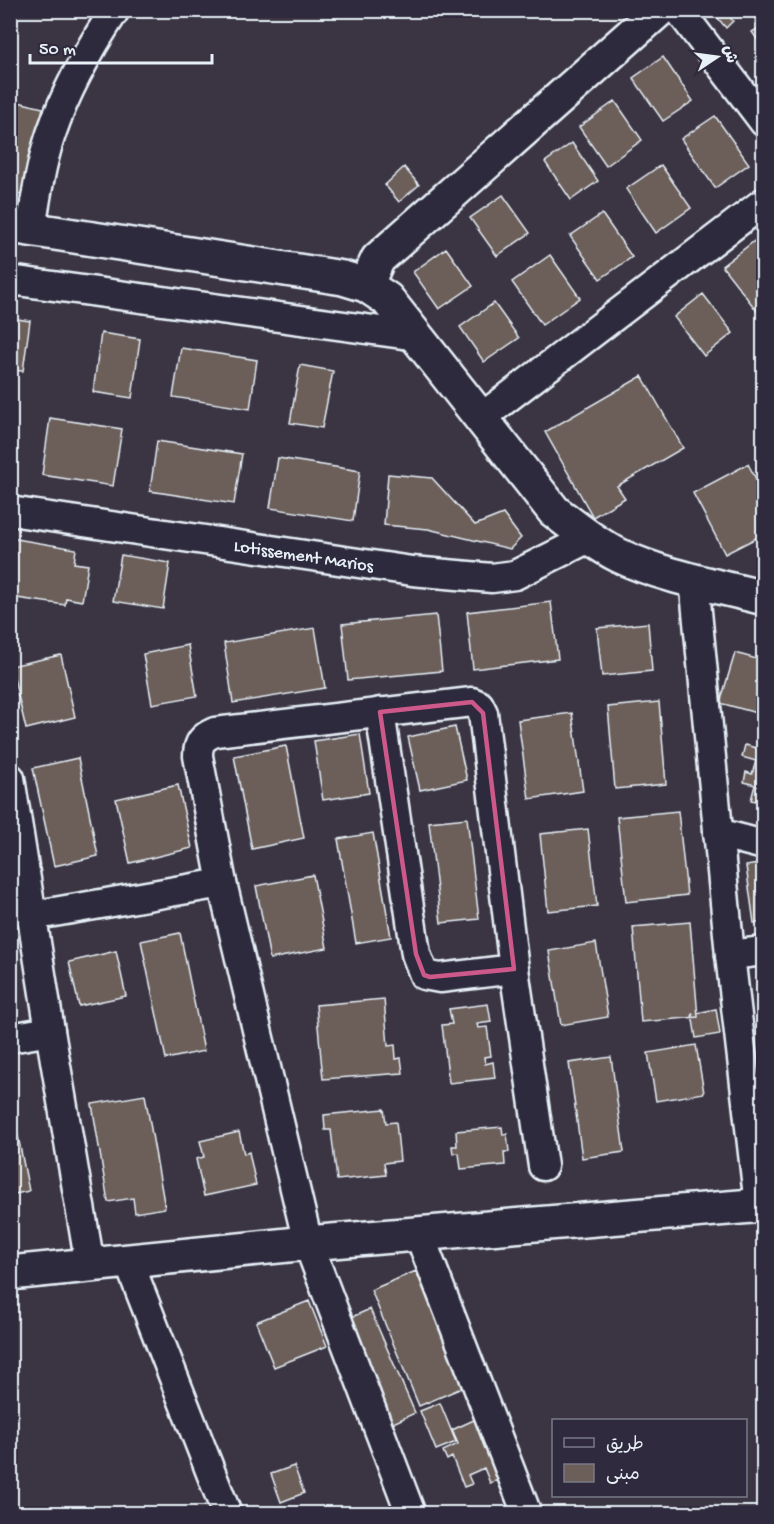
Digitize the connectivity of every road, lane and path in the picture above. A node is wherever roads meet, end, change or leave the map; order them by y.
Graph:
1 (115, 10) edge
2 (659, 10) edge
3 (679, 10) edge
4 (764, 122) edge
5 (764, 202) edge
6 (21, 227) edge
7 (10, 280) edge
8 (366, 285) junction
9 (417, 336) junction
10 (481, 418) junction
11 (10, 511) edge
12 (589, 538) junction
13 (694, 579) junction
14 (764, 598) edge
15 (380, 712) junction
16 (10, 778) edge
17 (718, 833) junction
18 (764, 844) edge
19 (222, 883) junction
20 (31, 916) junction
21 (764, 951) edge
22 (730, 955) junction
23 (514, 969) junction
24 (50, 1031) junction
25 (10, 1038) edge
26 (543, 1166) dead end
27 (761, 1205) edge
28 (419, 1234) junction
29 (308, 1243) junction
30 (128, 1260) junction
31 (90, 1265) junction
32 (10, 1273) edge
33 (227, 1514) edge
34 (411, 1514) edge
35 (527, 1514) edge

1 - 6 street
2 - 8 street
3 - 4 street
5 - 10 street
6 - 8 street
7 - 9 street
8 - 9 street
9 - 10 street
10 - 12 street
11 - 12 street, Lotissement Marios
12 - 13 street
13 - 14 street
13 - 17 street
15 - 19 street
15 - 23 street
15 - 23 street
16 - 20 street
17 - 18 street
17 - 22 street
19 - 20 street
19 - 29 street
20 - 24 street
21 - 22 street
22 - 27 street
23 - 26 street
24 - 25 street
24 - 31 street
27 - 28 street
28 - 29 street
28 - 35 street
29 - 30 street
29 - 34 street
30 - 31 street
30 - 33 street
31 - 32 street

